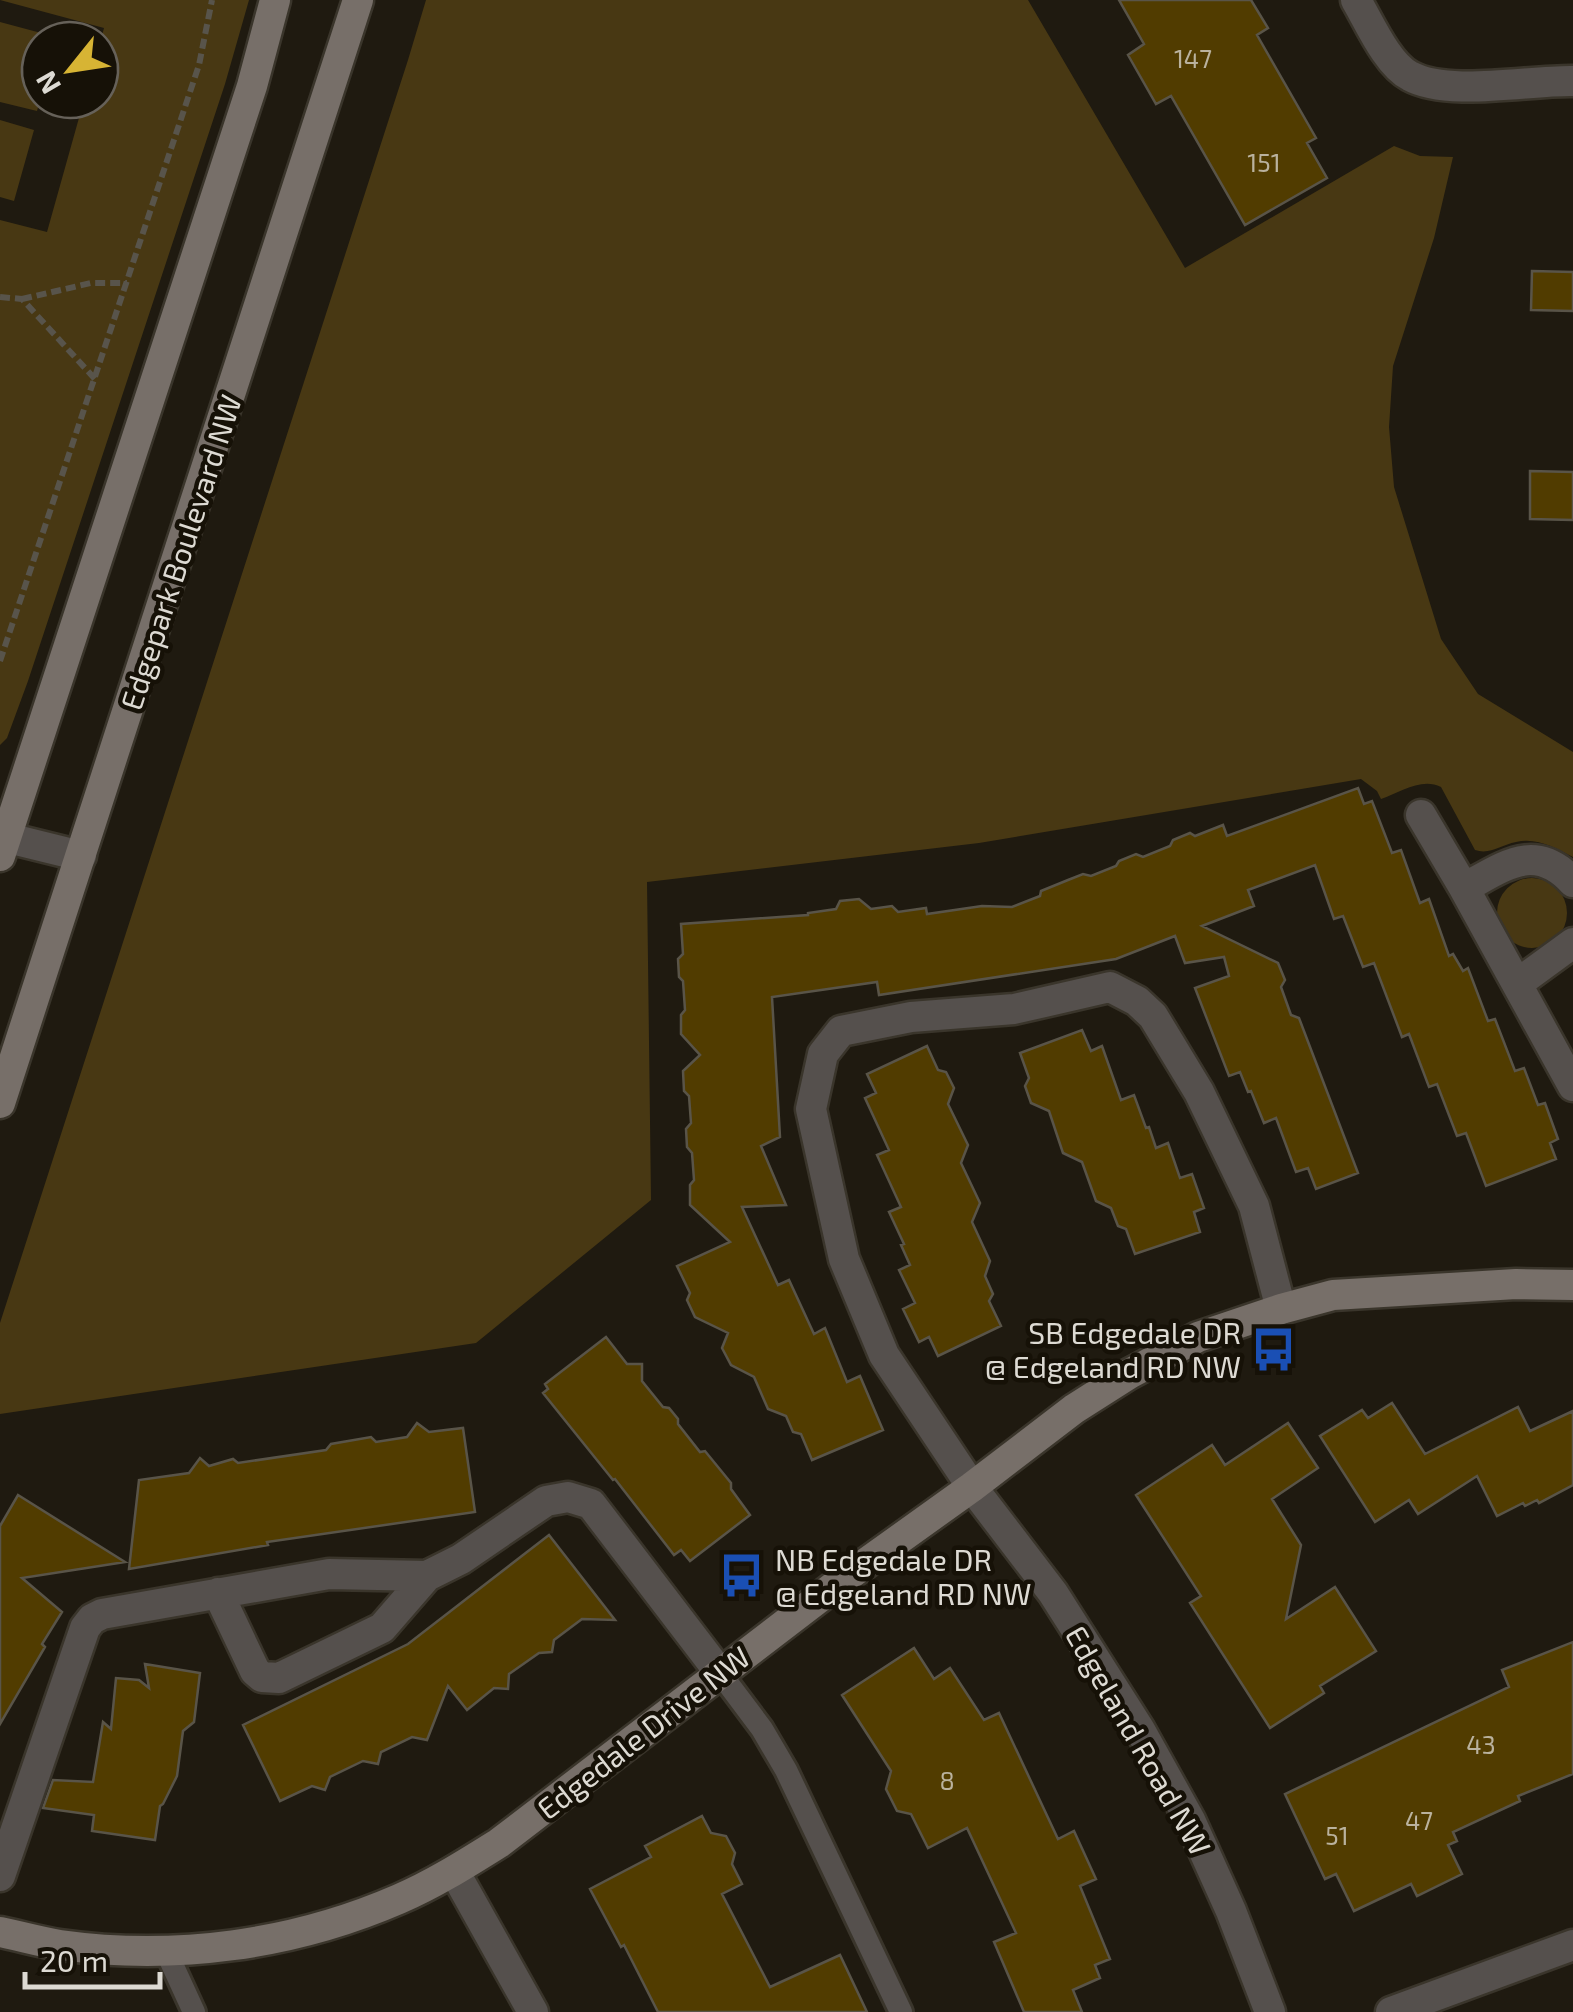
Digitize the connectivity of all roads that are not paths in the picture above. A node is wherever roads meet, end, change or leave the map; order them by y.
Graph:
1 (275, 0) edge
2 (358, 0) edge
3 (1356, 0) edge
4 (1573, 81) edge
5 (1421, 815) dead end
6 (2, 844) edge
7 (82, 856) junction
8 (1573, 882) edge
9 (1464, 888) junction
10 (1573, 943) edge
11 (1518, 984) junction
12 (1573, 1086) edge
13 (0, 1103) edge
14 (1573, 1285) edge
15 (1281, 1309) junction
16 (972, 1487) junction
17 (427, 1576) junction
18 (218, 1592) junction
19 (720, 1673) junction
20 (454, 1871) junction
21 (0, 1876) edge
22 (0, 1932) edge
23 (1573, 1945) edge
24 (166, 1952) junction
25 (194, 2012) edge
26 (534, 2012) edge
27 (901, 2012) edge
28 (1270, 2012) edge
29 (1391, 2012) edge

1 - 6 street
2 - 7 street, Edgepark Boulevard NW
3 - 4 street
5 - 9 street
6 - 7 street
7 - 13 street, Edgepark Boulevard NW
8 - 9 street
9 - 11 street
10 - 11 street
11 - 12 street
14 - 15 street, Edgedale Drive NW
15 - 16 street, Edgedale Drive NW
15 - 16 street, Edgeland Road NW
16 - 19 street, Edgedale Drive NW
16 - 28 street, Edgeland Road NW
17 - 18 street
17 - 18 street
17 - 19 street
18 - 21 street
19 - 20 street, Edgedale Drive NW
19 - 27 lane
20 - 24 street, Edgedale Drive NW
20 - 26 street
22 - 24 street, Edgedale Drive NW
23 - 29 street
24 - 25 lane

